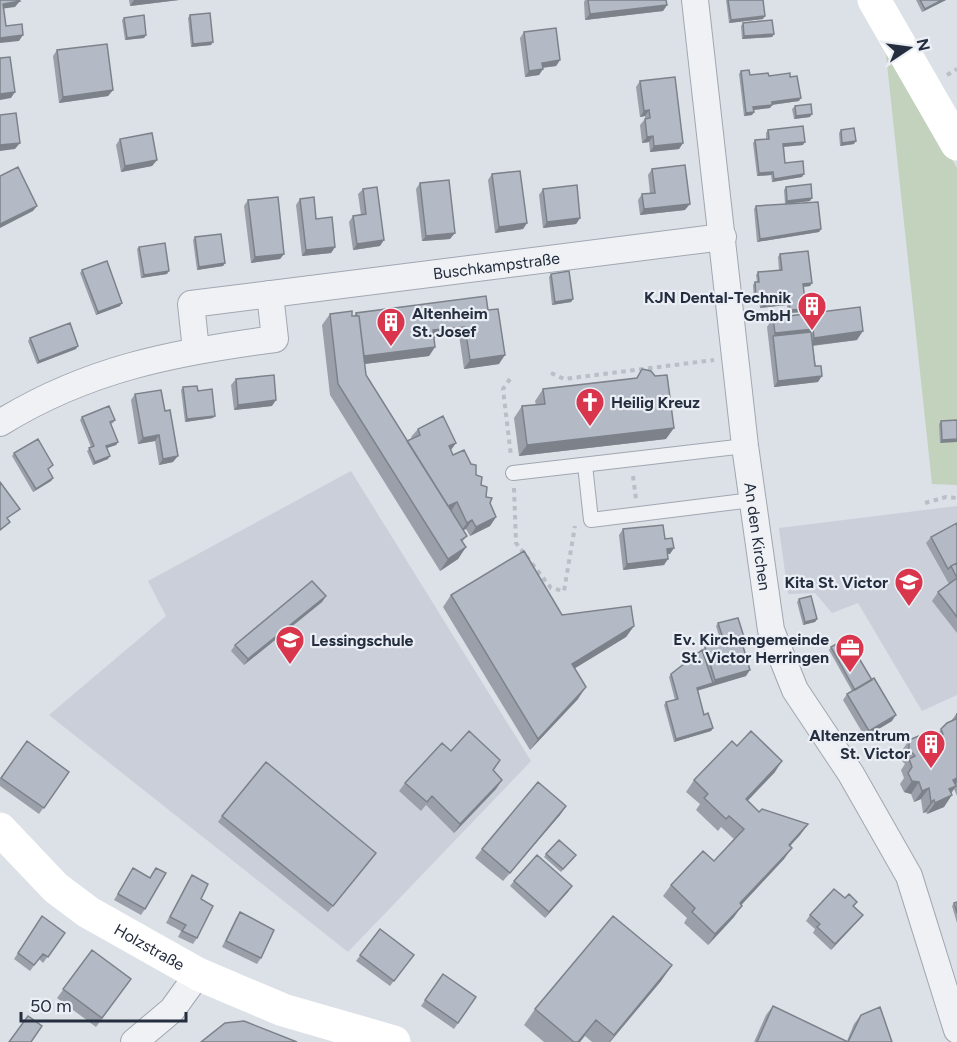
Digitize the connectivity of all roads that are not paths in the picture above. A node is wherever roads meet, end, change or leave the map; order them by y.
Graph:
1 (694, 0) edge
2 (874, 0) edge
3 (957, 144) edge
4 (723, 237) junction
5 (270, 294) junction
6 (196, 350) junction
7 (0, 423) edge
8 (745, 446) junction
9 (585, 465) junction
10 (513, 473) road end
11 (752, 500) junction
12 (0, 829) edge
13 (198, 974) junction
14 (957, 1030) edge
15 (134, 1042) edge
16 (394, 1042) edge

1 - 4 street, An den Kirchen
2 - 3 street
4 - 5 street, Buschkampstraße
4 - 8 street, An den Kirchen
5 - 6 street
5 - 6 street, Buschkampstraße
6 - 7 street
8 - 9 lane
8 - 11 street, An den Kirchen
9 - 10 lane
9 - 11 lane
11 - 14 street, An den Kirchen
12 - 13 street, Holzstraße
13 - 15 street
13 - 16 street, Holzstraße

